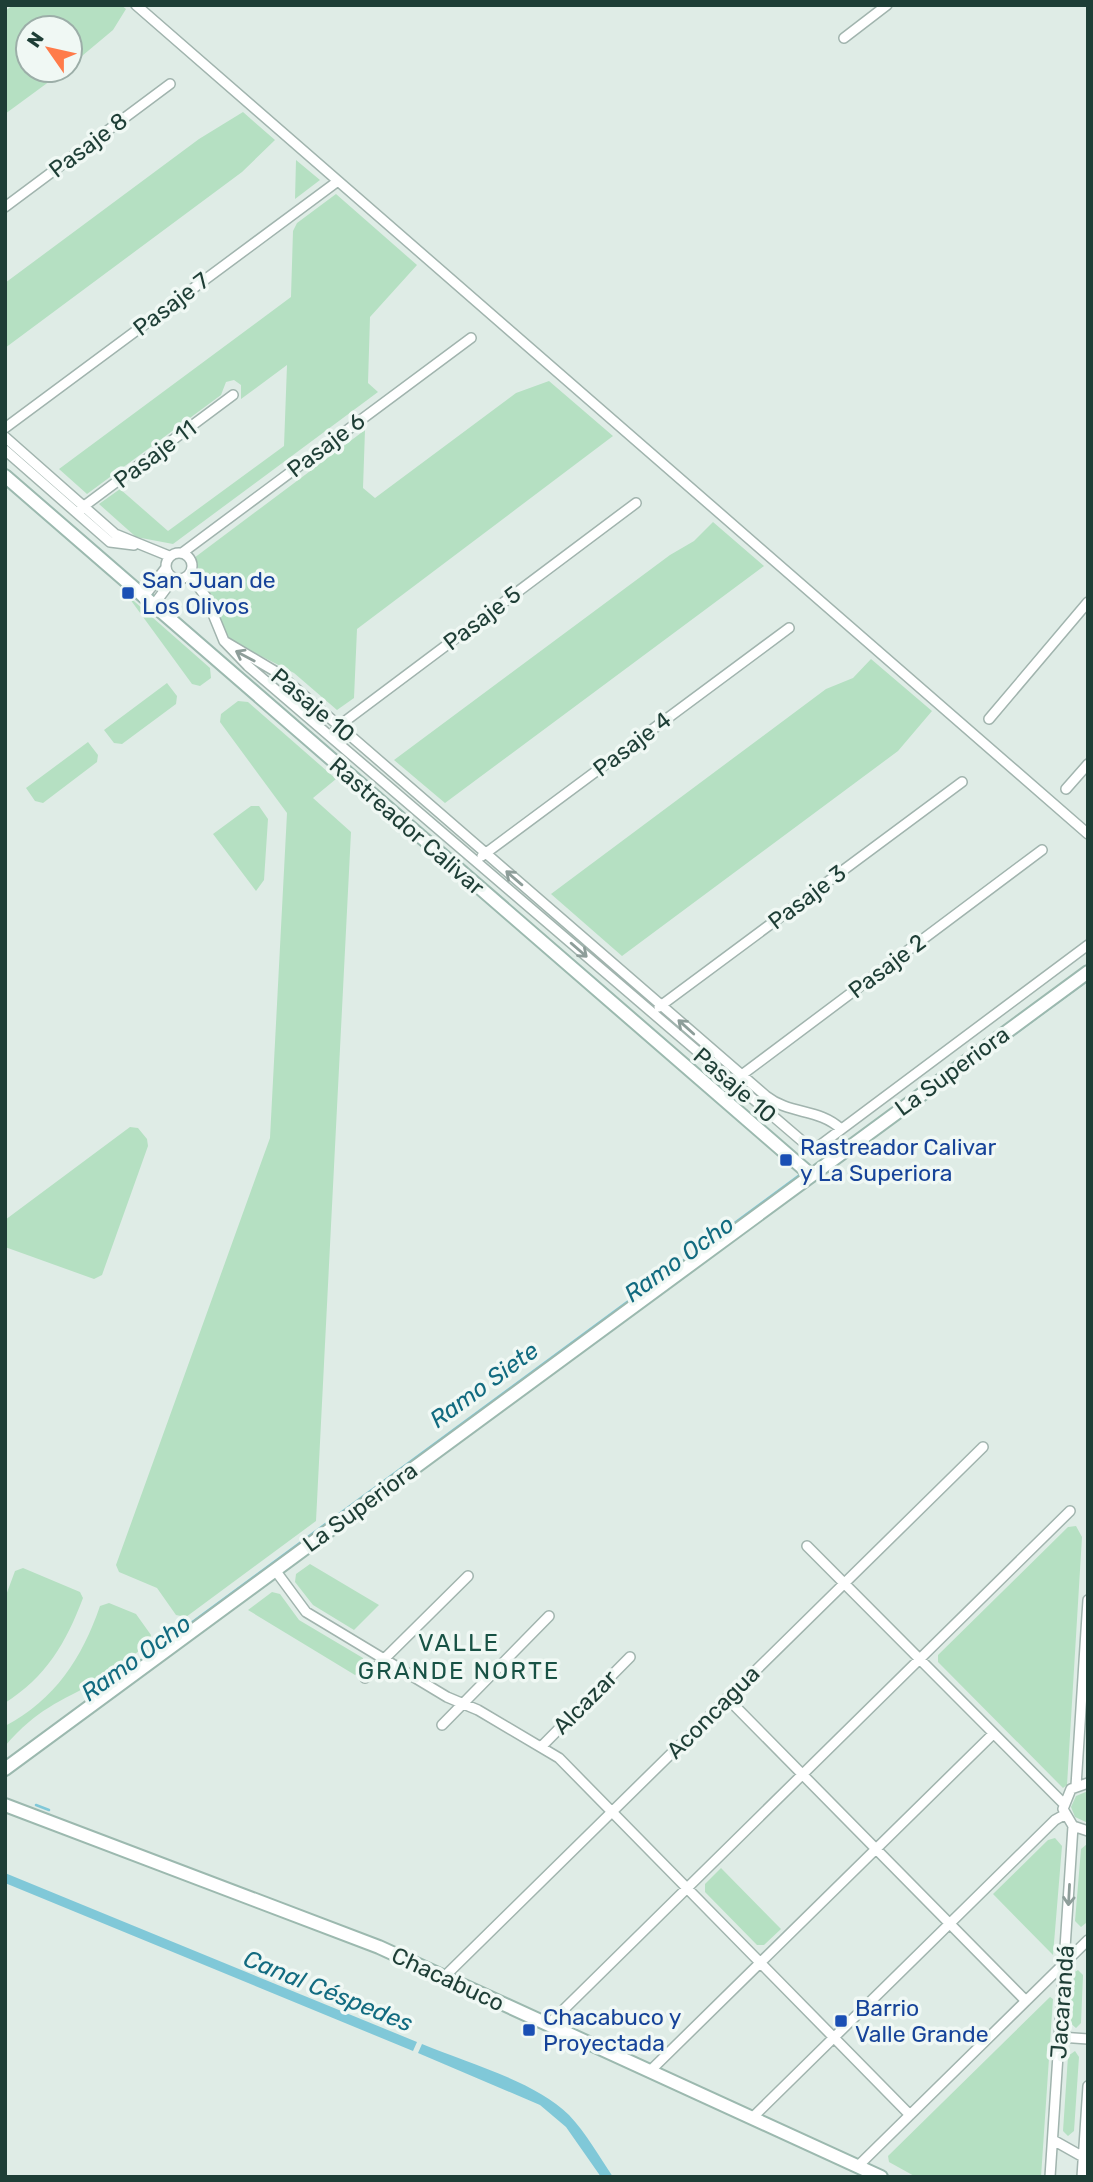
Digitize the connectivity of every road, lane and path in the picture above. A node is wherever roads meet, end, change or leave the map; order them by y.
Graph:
1 (136, 5) edge
2 (887, 5) edge
3 (844, 38) dead end
4 (170, 84) dead end
5 (338, 181) junction
6 (5, 207) edge
7 (471, 338) dead end
8 (233, 395) dead end
9 (5, 428) edge
10 (5, 437) edge
11 (5, 450) edge
12 (5, 476) edge
13 (636, 503) dead end
14 (80, 509) junction
15 (182, 553) junction
16 (169, 556) junction
17 (165, 569) junction
18 (189, 575) junction
19 (173, 579) junction
20 (148, 602) junction
21 (1088, 602) edge
22 (789, 628) dead end
23 (223, 641) junction
24 (989, 719) dead end
25 (339, 725) junction
26 (329, 734) junction
27 (1088, 764) edge
28 (962, 782) dead end
29 (1066, 789) dead end
30 (1088, 834) edge
31 (1042, 850) dead end
32 (485, 853) junction
33 (475, 861) junction
34 (1088, 945) edge
35 (1088, 972) edge
36 (662, 1005) junction
37 (652, 1013) junction
38 (741, 1075) junction
39 (732, 1082) junction
40 (841, 1129) junction
41 (811, 1175) junction
42 (983, 1447) dead end
43 (1070, 1511) dead end
44 (807, 1546) dead end
45 (275, 1570) junction
46 (468, 1576) dead end
47 (844, 1584) junction
48 (1088, 1600) edge
49 (549, 1616) dead end
50 (630, 1657) dead end
51 (384, 1660) junction
52 (919, 1660) junction
53 (365, 1678) dead end
54 (727, 1699) junction
55 (462, 1704) junction
56 (442, 1725) dead end
57 (993, 1734) junction
58 (541, 1747) junction
59 (5, 1769) edge
60 (802, 1775) junction
61 (1088, 1783) edge
62 (1076, 1786) junction
63 (5, 1805) edge
64 (1064, 1809) junction
65 (612, 1812) junction
66 (1073, 1826) junction
67 (1088, 1831) edge
68 (876, 1849) junction
69 (687, 1888) junction
70 (949, 1924) junction
71 (1088, 1940) edge
72 (761, 1963) junction
73 (1065, 1963) junction
74 (444, 1977) junction
75 (1026, 2001) junction
76 (548, 2025) junction
77 (1060, 2037) junction
78 (834, 2038) junction
79 (1088, 2039) edge
80 (650, 2071) junction
81 (1088, 2086) edge
82 (910, 2115) junction
83 (752, 2118) junction
84 (1053, 2140) junction
85 (1085, 2158) edge
86 (858, 2166) junction
87 (881, 2177) edge
88 (1050, 2177) edge
89 (1082, 2177) edge

1 - 5 street
2 - 3 street
4 - 6 street, Pasaje 8
5 - 9 street, Pasaje 7
5 - 30 street
7 - 15 street, Pasaje 6
8 - 14 street, Pasaje 11
10 - 14 street
11 - 14 street
12 - 20 street, Rastreador Calivar
13 - 25 street, Pasaje 5
14 - 16 street
15 - 16 street
15 - 18 street
16 - 17 street
17 - 19 street
17 - 20 street
18 - 19 street
18 - 23 street, Pasaje 10
19 - 20 street
20 - 41 street, Rastreador Calivar
21 - 24 street
22 - 32 street, Pasaje 4
25 -> 23 street, Pasaje 10
23 - 26 street, Pasaje 10
25 - 26 street, Pasaje 5
25 - 32 street, Pasaje 10
26 - 33 street, Pasaje 10
27 - 29 street
28 - 36 street, Pasaje 3
31 - 38 street, Pasaje 2
32 - 33 street, Pasaje 4
36 -> 32 street, Pasaje 10
33 -> 37 street, Pasaje 10
34 - 40 street
35 - 41 street, La Superiora
36 - 37 street, Pasaje 3
38 -> 36 street, Pasaje 10
37 - 39 street, Pasaje 10
38 - 39 street, Pasaje 2
38 - 40 street, Pasaje 10
39 - 40 street, Pasaje 10
41 - 45 street, La Superiora
42 - 47 street, Aconcagua
43 - 52 street
44 - 47 street
45 - 51 street
45 - 59 street, La Superiora
46 - 51 street
47 - 52 street
47 - 54 street, Aconcagua
48 - 62 street
49 - 55 street
50 - 58 street, Alcazar
51 - 53 street
51 - 55 street
52 - 57 street
52 - 60 street
54 - 60 street
54 - 65 street, Aconcagua
55 - 56 street
55 - 58 street
57 - 64 street
57 - 68 street
58 - 65 street
60 - 68 street
60 - 69 street
61 - 62 street
62 - 64 street
63 - 74 street, Chacabuco
64 - 66 street
64 - 70 street
65 - 69 street
65 - 74 street, Aconcagua
66 - 67 street
66 -> 73 street, Jacarandá
68 - 70 street
68 - 72 street
69 - 72 street
69 - 76 street
70 - 75 street
70 - 78 street
71 - 73 street
72 - 78 street
72 - 80 street
73 - 75 street
73 - 77 street, Jacarandá
74 - 76 street, Chacabuco
75 - 82 street
76 - 80 street, Chacabuco
77 - 79 street
77 - 84 street, Jacarandá
78 - 82 street
78 - 83 street
80 - 83 street, Chacabuco
81 - 85 street, Jacarandá
82 - 86 street
83 - 86 street, Chacabuco
84 - 85 street
84 - 88 street, Jacarandá
85 - 89 street, Jacarandá
86 - 87 street, Chacabuco

